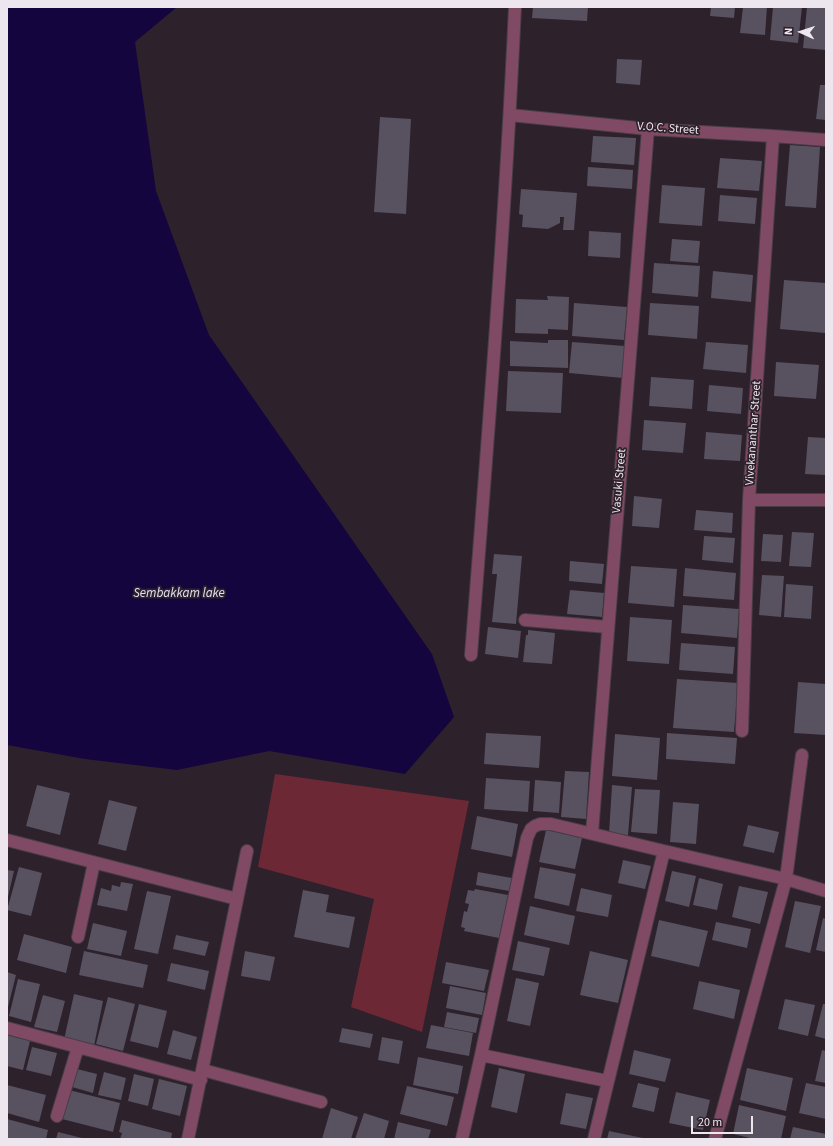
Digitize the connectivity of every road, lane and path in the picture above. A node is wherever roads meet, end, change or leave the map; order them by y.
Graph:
1 (515, 7) edge
2 (510, 115) junction
3 (648, 129) junction
4 (773, 136) junction
5 (826, 140) edge
6 (749, 500) junction
7 (826, 500) edge
8 (525, 620) dead end
9 (608, 627) junction
10 (471, 655) dead end
11 (742, 731) dead end
12 (802, 754) dead end
13 (592, 833) junction
14 (7, 840) edge
15 (247, 851) dead end
16 (664, 851) junction
17 (94, 862) junction
18 (786, 879) junction
19 (826, 891) edge
20 (237, 899) junction
21 (78, 937) dead end
22 (7, 1028) edge
23 (78, 1047) junction
24 (481, 1055) junction
25 (202, 1075) junction
26 (607, 1081) junction
27 (321, 1102) dead end
28 (57, 1116) dead end
29 (188, 1139) edge
30 (462, 1139) edge
31 (594, 1139) edge
32 (715, 1139) edge

1 - 2 street
2 - 3 street, V.O.C. Street
2 - 10 street
3 - 4 street, V.O.C. Street
3 - 9 street, Vasuki Street
4 - 5 street, V.O.C. Street
4 - 6 street, Vivekananthar Street
6 - 7 street
6 - 11 street, Vivekananthar Street
8 - 9 street
9 - 13 street, Vasuki Street
12 - 18 street
13 - 16 street
13 - 24 street
14 - 17 street
15 - 20 street
16 - 18 street
16 - 26 street
17 - 20 street
17 - 21 street
18 - 19 street
18 - 32 street
20 - 25 street
22 - 23 street
23 - 25 street
23 - 28 street
24 - 26 street
24 - 30 street
25 - 27 street
25 - 29 street
26 - 31 street

